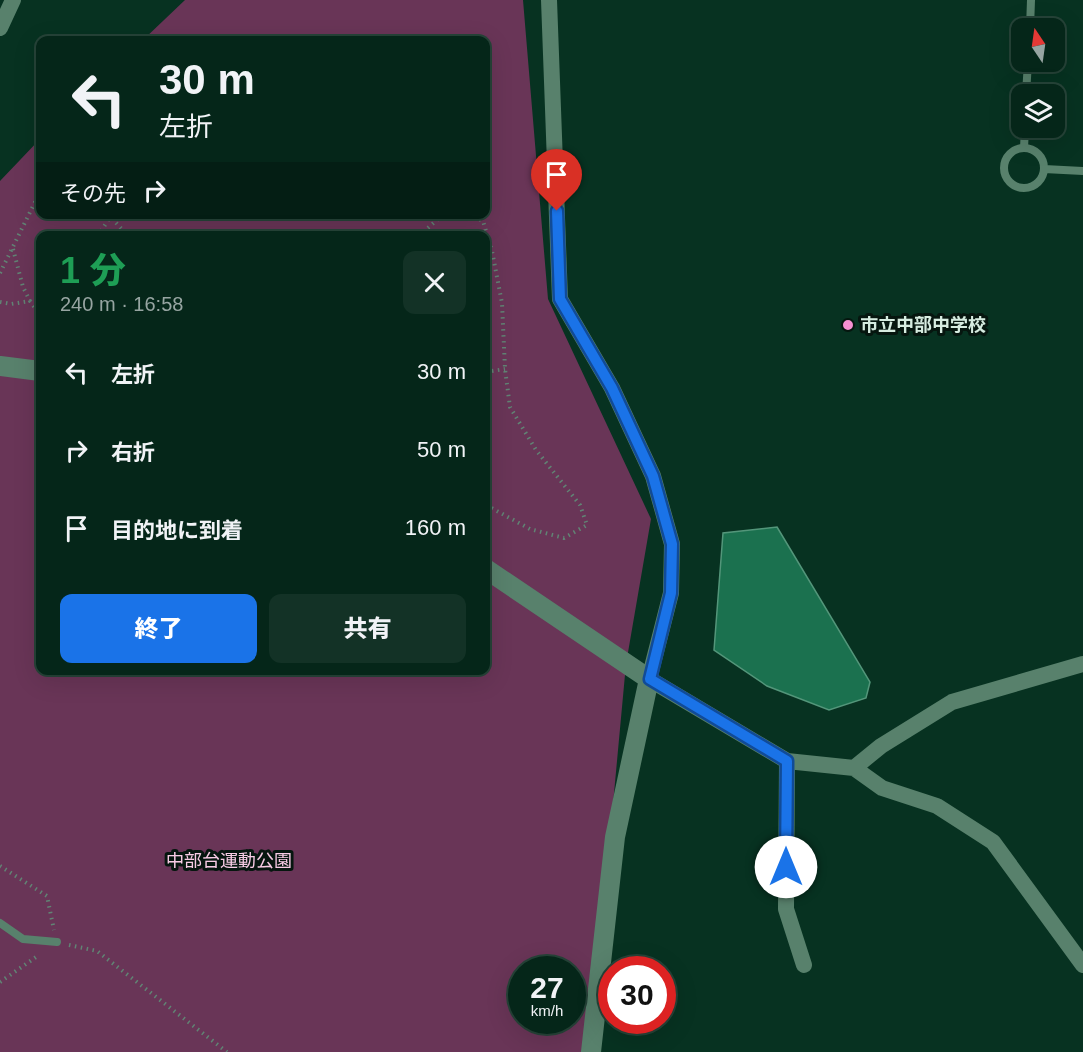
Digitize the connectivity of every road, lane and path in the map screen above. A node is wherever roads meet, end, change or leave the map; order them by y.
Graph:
1 (13, 0) edge
2 (549, 0) edge
3 (1031, 0) edge
4 (1030, 18) edge
5 (0, 28) edge
6 (1024, 138) edge
7 (1024, 148) junction
8 (1044, 169) junction
9 (1083, 171) edge
10 (36, 200) edge
11 (112, 219) edge
12 (438, 219) edge
13 (123, 231) edge
14 (425, 231) edge
15 (490, 244) edge
16 (13, 248) junction
17 (0, 273) edge
18 (30, 301) junction
19 (0, 302) edge
20 (36, 302) edge
21 (36, 309) edge
22 (0, 366) edge
23 (505, 369) junction
24 (36, 370) edge
25 (490, 371) edge
26 (490, 507) edge
27 (490, 572) edge
28 (1083, 664) edge
29 (650, 679) junction
30 (787, 761) junction
31 (854, 768) junction
32 (0, 866) edge
33 (0, 923) edge
34 (57, 942) junction
35 (804, 965) dead end
36 (1083, 965) edge
37 (0, 982) edge
38 (227, 1052) edge
39 (591, 1052) edge

1 - 5 street
2 - 29 street
3 - 4 lane
6 - 7 lane
7 - 8 lane
7 - 8 lane
8 - 9 lane
10 - 16 path
11 - 13 path
12 - 14 path
15 - 23 path
16 - 17 path
16 - 18 path
18 - 19 path
18 - 20 path
18 - 21 path
22 - 24 street
23 - 25 path
23 - 26 path
27 - 29 street
28 - 31 street
29 - 30 street
29 - 39 street
30 - 31 street
30 - 35 street
31 - 36 street
32 - 34 path
33 - 34 lane
34 - 37 path
34 - 38 path

